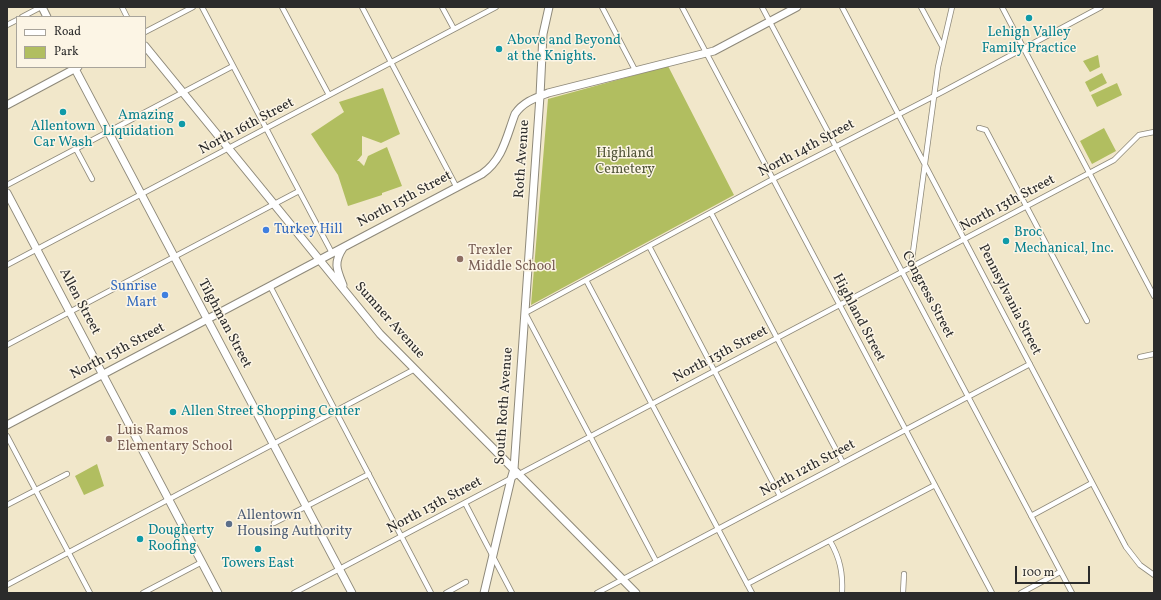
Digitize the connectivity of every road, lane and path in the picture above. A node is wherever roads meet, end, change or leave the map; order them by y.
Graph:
1 (41, 7) edge
2 (122, 7) edge
3 (193, 7) edge
4 (202, 7) edge
5 (282, 7) edge
6 (362, 7) edge
7 (442, 7) edge
8 (496, 7) edge
9 (549, 7) edge
10 (602, 7) edge
11 (682, 7) edge
12 (762, 7) edge
13 (797, 7) edge
14 (842, 7) edge
15 (922, 7) edge
16 (952, 7) edge
17 (1002, 7) edge
18 (1101, 7) edge
19 (24, 16) edge
20 (46, 16) edge
21 (126, 16) edge
22 (16, 20) edge
23 (770, 22) junction
24 (7, 25) edge
25 (454, 29) junction
26 (146, 31) edge
27 (942, 46) junction
28 (146, 47) edge
29 (1024, 47) junction
30 (706, 53) junction
31 (391, 62) junction
32 (233, 66) junction
33 (76, 68) edge
34 (635, 70) junction
35 (183, 92) junction
36 (329, 96) junction
37 (540, 96) junction
38 (934, 96) junction
39 (7, 105) edge
40 (898, 114) junction
41 (979, 128) dead end
42 (266, 129) junction
43 (109, 131) junction
44 (1154, 132) edge
45 (836, 147) junction
46 (76, 148) junction
47 (229, 148) junction
48 (925, 165) junction
49 (1089, 173) junction
50 (92, 179) dead end
51 (773, 179) junction
52 (7, 185) edge
53 (457, 188) junction
54 (299, 191) junction
55 (7, 193) edge
56 (142, 194) junction
57 (275, 204) junction
58 (1027, 206) junction
59 (711, 213) junction
60 (965, 239) junction
61 (649, 246) junction
62 (343, 248) junction
63 (37, 250) junction
64 (332, 253) junction
65 (174, 257) junction
66 (320, 260) junction
67 (7, 265) edge
68 (911, 267) junction
69 (902, 272) junction
70 (586, 280) junction
71 (270, 286) junction
72 (345, 291) junction
73 (1153, 293) edge
74 (839, 306) junction
75 (69, 312) junction
76 (525, 313) junction
77 (207, 319) junction
78 (1087, 321) dead end
79 (776, 338) junction
80 (7, 345) edge
81 (1154, 354) edge
82 (1140, 357) dead end
83 (1030, 364) junction
84 (414, 369) junction
85 (715, 371) junction
86 (103, 375) junction
87 (968, 397) junction
88 (652, 404) junction
89 (336, 411) junction
90 (7, 425) edge
91 (905, 430) junction
92 (7, 436) edge
93 (590, 436) junction
94 (274, 444) junction
95 (843, 463) junction
96 (517, 472) junction
97 (68, 474) dead end
98 (369, 474) junction
99 (511, 479) junction
100 (1092, 483) junction
101 (935, 485) junction
102 (36, 490) junction
103 (780, 496) junction
104 (168, 500) junction
105 (465, 503) junction
106 (7, 505) edge
107 (306, 506) junction
108 (1031, 516) junction
109 (274, 523) dead end
110 (718, 529) junction
111 (402, 536) junction
112 (830, 541) junction
113 (69, 553) junction
114 (492, 556) junction
115 (656, 561) junction
116 (202, 562) junction
117 (339, 569) junction
118 (1060, 572) junction
119 (904, 574) dead end
120 (1154, 574) edge
121 (622, 579) junction
122 (466, 582) dead end
123 (747, 584) junction
124 (7, 585) edge
125 (90, 593) edge
126 (143, 593) edge
127 (218, 593) edge
128 (294, 593) edge
129 (352, 593) edge
130 (431, 593) edge
131 (446, 593) edge
132 (484, 593) edge
133 (512, 593) edge
134 (597, 593) edge
135 (636, 593) edge
136 (752, 593) edge
137 (842, 593) edge
138 (903, 593) edge
139 (992, 593) edge
140 (1021, 593) edge
141 (1072, 593) edge

1 - 19 street
1 - 20 main road
2 - 21 street
3 - 26 street
4 - 32 street
5 - 36 street
6 - 31 street
7 - 25 street
8 - 25 street, North 16th Street
9 - 37 main road, Roth Avenue
10 - 34 street
11 - 30 street, Highland Street
12 - 23 street, Congress Street
13 - 23 main road, North 15th Street
14 - 40 street, Pennsylvania Street
15 - 27 street
16 - 27 street
17 - 29 street
18 - 29 street, North 14th Street
22 - 24 street
23 - 30 main road, North 15th Street
23 - 45 street, Congress Street
25 - 31 street, North 16th Street
27 - 38 street
28 - 35 main road, Sumner Avenue
29 - 38 street, North 14th Street
29 - 49 street
30 - 34 main road, North 15th Street
30 - 51 street, Highland Street
31 - 36 street, North 16th Street
31 - 53 street
32 - 35 street
32 - 42 street
33 - 39 main road
33 - 43 main road, Tilghman Street
34 - 37 main road, North 15th Street
35 - 43 street
35 - 47 main road, Sumner Avenue
36 - 42 street, North 16th Street
37 - 53 main road, North 15th Street
37 - 76 main road, Roth Avenue
38 - 40 street, North 14th Street
38 - 48 street
40 - 45 street, North 14th Street
40 - 48 street, Pennsylvania Street
41 - 58 street
42 - 47 street, North 16th Street
42 - 54 street
43 - 46 street
43 - 56 main road, Tilghman Street
44 - 49 street, North 13th Street
45 - 51 street, North 14th Street
45 - 69 street, Congress Street
46 - 50 street
46 - 52 street
47 - 56 street, North 16th Street
47 - 57 main road, Sumner Avenue
48 - 60 street, Pennsylvania Street
48 - 68 street
49 - 58 street, North 13th Street
49 - 73 street
51 - 59 street, North 14th Street
51 - 74 street, Highland Street
53 - 62 main road, North 15th Street
54 - 57 street
54 - 64 street
55 - 63 main road, Allen Street
56 - 63 street, North 16th Street
56 - 65 main road, Tilghman Street
57 - 65 street
57 - 66 main road, Sumner Avenue
58 - 60 street, North 13th Street
58 - 78 street
59 - 61 street, North 14th Street
59 - 79 street
60 - 68 street, North 13th Street
60 - 83 street, Pennsylvania Street
61 - 70 street, North 14th Street
61 - 85 street
62 - 64 main road, North 15th Street
62 - 72 main road
63 - 67 street, North 16th Street
63 - 75 main road, Allen Street
64 - 66 main road, North 15th Street
65 - 75 street
65 - 77 main road, Tilghman Street
66 - 71 main road, North 15th Street
66 - 72 main road, Sumner Avenue
68 - 69 street, North 13th Street
69 - 74 street, North 13th Street
69 - 87 street, Congress Street
70 - 76 street, North 14th Street
70 - 88 street
71 - 77 main road, North 15th Street
71 - 89 street
72 - 84 main road, Sumner Avenue
74 - 79 street, North 13th Street
74 - 91 street, Highland Street
75 - 80 street
75 - 86 main road, Allen Street
76 - 93 street
76 - 96 main road, South Roth Avenue
77 - 86 main road, North 15th Street
77 - 94 main road, Tilghman Street
79 - 85 street, North 13th Street
79 - 95 street
81 - 82 street
83 - 87 street, North 12th Street
83 - 100 street, Pennsylvania Street
84 - 89 street
84 - 96 main road, Sumner Avenue
85 - 88 street, North 13th Street
85 - 103 street
86 - 90 main road, North 15th Street
86 - 104 main road, Allen Street
87 - 91 street, North 12th Street
87 - 108 street, Congress Street
88 - 93 street, North 13th Street
88 - 110 street
89 - 94 street
89 - 98 street
91 - 95 street, North 12th Street
91 - 101 street, Highland Street
92 - 102 street
93 - 96 street, North 13th Street
93 - 115 street
94 - 104 street
94 - 107 main road, Tilghman Street
95 - 103 street, North 12th Street
96 - 99 main road, South Roth Avenue
96 - 121 main road, Sumner Avenue
97 - 102 street
98 - 107 street
98 - 111 street
99 - 105 street, North 13th Street
99 - 114 main road, South Roth Avenue
100 - 108 street
100 - 120 street, Pennsylvania Street
101 - 112 street
101 - 139 street, Highland Street
102 - 106 street
102 - 113 street
103 - 110 street, North 12th Street
104 - 113 street
104 - 116 main road, Allen Street
105 - 111 street, North 13th Street
105 - 114 street
107 - 109 street
107 - 117 main road, Tilghman Street
108 - 118 street, Congress Street
110 - 115 street, North 12th Street
110 - 123 street
111 - 117 street, North 13th Street
111 - 130 street
112 - 123 street
112 - 137 street
113 - 124 street
113 - 125 street
114 - 132 main road, South Roth Avenue
114 - 133 street
115 - 121 street, North 12th Street
116 - 126 street
116 - 127 main road, Allen Street
117 - 128 street, North 13th Street
117 - 129 main road, Tilghman Street
118 - 140 street
118 - 141 street, Congress Street
119 - 138 street
121 - 134 street, North 12th Street
121 - 135 main road, Sumner Avenue
122 - 131 street
123 - 136 street

